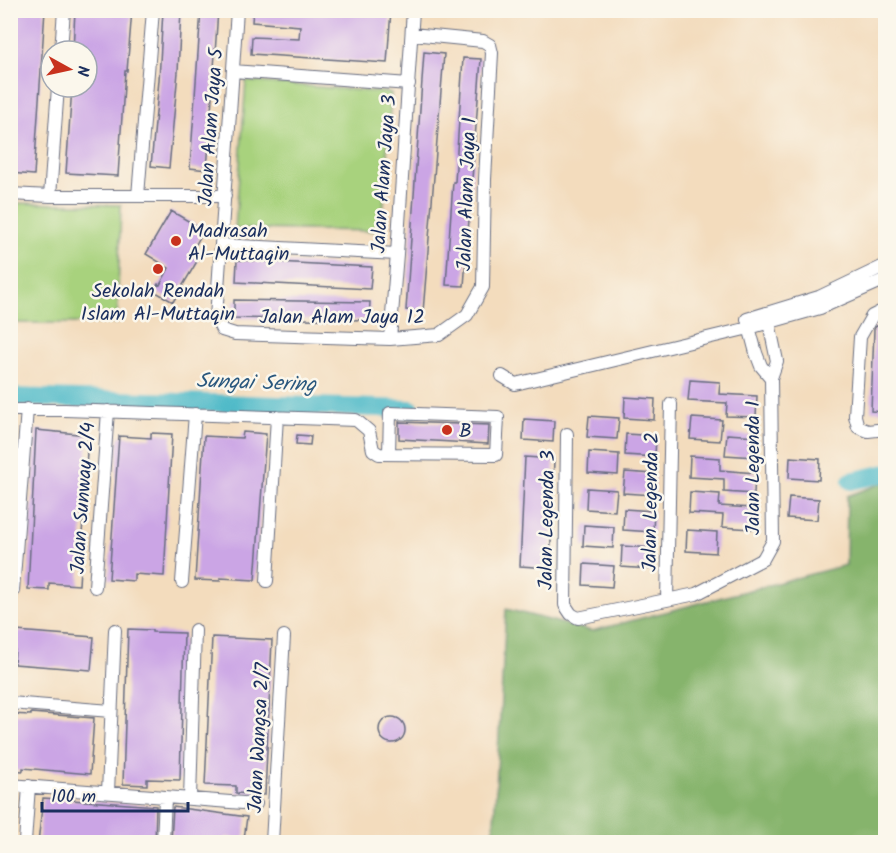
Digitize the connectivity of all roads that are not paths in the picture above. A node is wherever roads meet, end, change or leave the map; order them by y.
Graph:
1 (64, 10) edge
2 (153, 10) edge
3 (237, 10) edge
4 (413, 10) edge
5 (412, 34) junction
6 (62, 39) edge
7 (233, 72) junction
8 (409, 84) junction
9 (57, 99) edge
10 (10, 194) edge
11 (50, 196) junction
12 (138, 196) junction
13 (225, 196) junction
14 (221, 245) junction
15 (397, 254) junction
16 (885, 265) edge
17 (885, 279) edge
18 (885, 309) edge
19 (768, 317) junction
20 (216, 318) joint
21 (748, 323) junction
22 (439, 335) joint
23 (390, 339) junction
24 (502, 376) dead end
25 (771, 378) junction
26 (671, 404) dead end
27 (27, 409) junction
28 (10, 410) edge
29 (108, 411) junction
30 (195, 414) junction
31 (277, 417) junction
32 (885, 429) edge
33 (567, 434) dead end
34 (389, 453) junction
35 (267, 581) dead end
36 (182, 582) dead end
37 (95, 587) dead end
38 (13, 591) dead end
39 (667, 600) junction
40 (115, 630) dead end
41 (195, 630) dead end
42 (284, 636) dead end
43 (10, 703) edge
44 (111, 711) junction
45 (10, 785) edge
46 (29, 786) junction
47 (108, 792) junction
48 (165, 797) junction
49 (190, 799) junction
50 (256, 804) dead end
51 (25, 843) edge
52 (163, 843) edge
53 (272, 843) edge

1 - 6 street
2 - 12 street
3 - 7 street, Jalan Alam Jaya 5
4 - 5 street, Jalan Alam Jaya 3
5 - 8 street, Jalan Alam Jaya 3
5 - 22 street, Jalan Alam Jaya 1
7 - 8 street
7 - 13 street, Jalan Alam Jaya 5
8 - 15 street, Jalan Alam Jaya 3
9 - 11 street
10 - 11 street
11 - 12 street
12 - 13 street
13 - 14 street, Jalan Alam Jaya 5
14 - 15 street
14 - 20 street, Jalan Alam Jaya 5
15 - 23 street, Jalan Alam Jaya 3
16 - 19 street
17 - 19 street
18 - 32 street
19 - 21 street
19 - 25 street, Jalan Legenda 1
20 - 23 street, Jalan Alam Jaya 12
21 - 24 street
21 - 25 street
22 - 23 street, Jalan Alam Jaya 12
25 - 39 street, Jalan Legenda 1
26 - 39 street, Jalan Legenda 2
27 - 28 street
27 - 29 street
27 - 38 street
29 - 30 street
29 - 37 street, Jalan Sunway 2/4
30 - 31 street
30 - 36 street
31 - 34 street
31 - 35 street
33 - 39 street, Jalan Legenda 3
34 - 34 street
40 - 44 street
41 - 49 street
42 - 53 street, Jalan Wangsa 2/7
43 - 44 street
44 - 47 street
45 - 46 street
46 - 47 street
46 - 51 street
47 - 48 street
48 - 49 street
48 - 52 street
49 - 50 street

